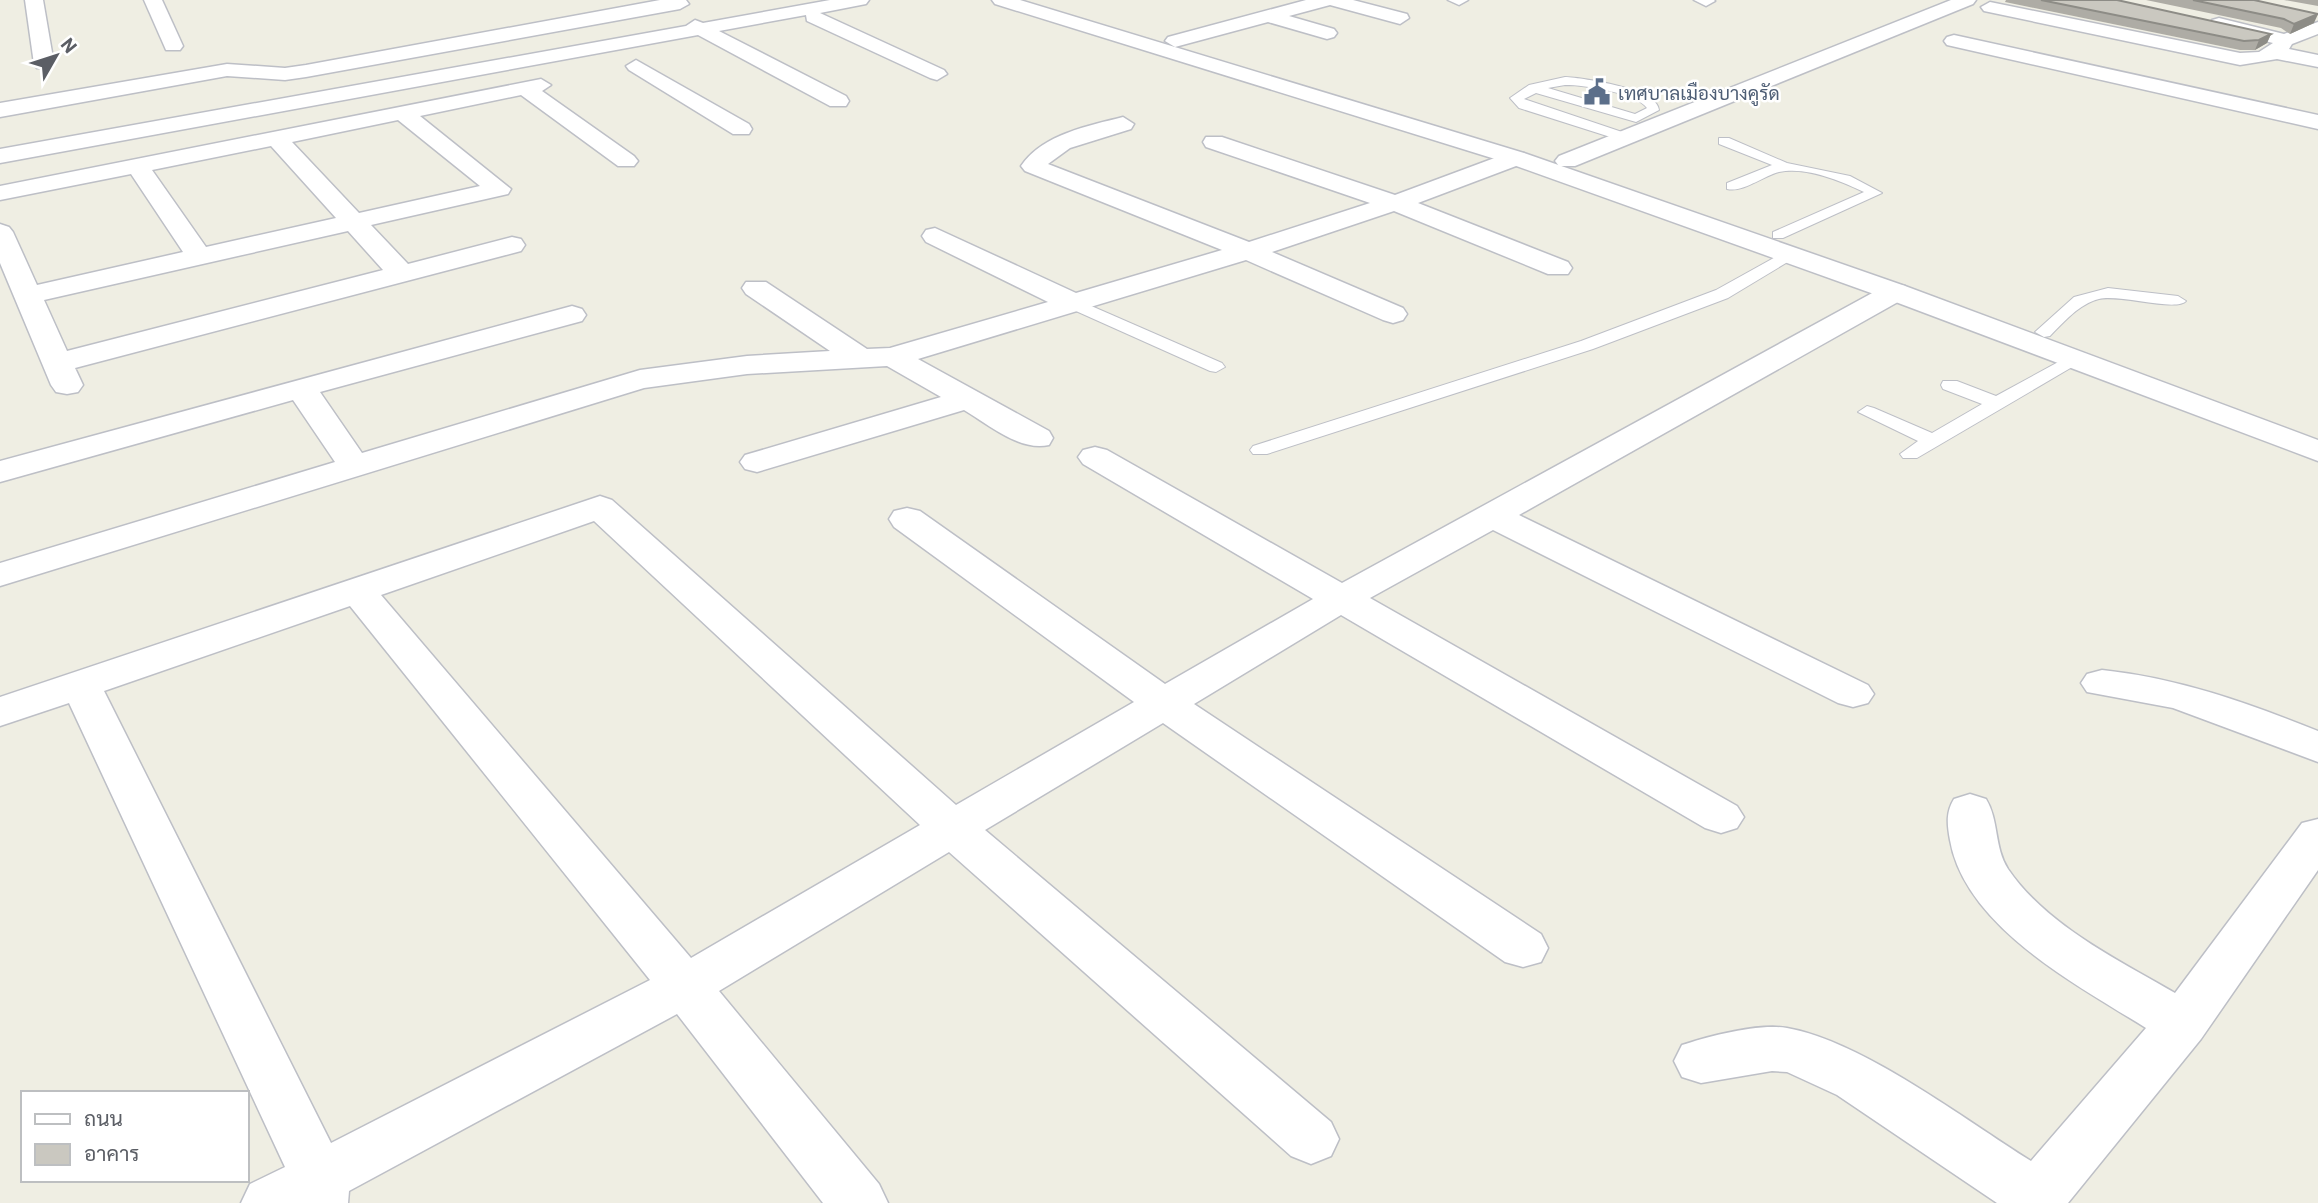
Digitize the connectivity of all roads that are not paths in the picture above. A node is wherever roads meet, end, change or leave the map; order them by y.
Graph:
1 (34, 0) edge
2 (153, 0) edge
3 (668, 0) edge
4 (860, 0) edge
5 (1001, 0) edge
6 (1032, 0) edge
7 (1329, 0) edge
8 (1967, 0) edge
9 (1990, 7) dead end
10 (823, 14) edge
11 (1269, 16) junction
12 (1400, 18) dead end
13 (2196, 19) edge
14 (2314, 24) edge
15 (695, 27) junction
16 (1326, 33) dead end
17 (797, 34) dead end
18 (772, 39) dead end
19 (1954, 40) dead end
20 (1166, 44) junction
21 (173, 46) dead end
22 (734, 46) junction
23 (2280, 47) junction
24 (697, 54) dead end
25 (673, 58) dead end
26 (2318, 61) edge
27 (44, 64) dead end
28 (2212, 65) dead end
29 (636, 66) junction
30 (611, 71) dead end
31 (937, 74) dead end
32 (562, 81) dead end
33 (524, 88) junction
34 (1533, 88) junction
35 (347, 89) junction
36 (2218, 99) junction
37 (838, 101) dead end
38 (2, 106) edge
39 (403, 113) junction
40 (1636, 118) junction
41 (2318, 122) edge
42 (1123, 124) dead end
43 (1661, 124) junction
44 (741, 129) dead end
45 (276, 138) junction
46 (1626, 138) junction
47 (1724, 141) dead end
48 (1214, 142) dead end
49 (0, 146) edge
50 (0, 156) edge
51 (1541, 160) junction
52 (626, 161) dead end
53 (137, 166) junction
54 (1783, 166) junction
55 (1732, 186) dead end
56 (0, 193) edge
57 (1395, 203) junction
58 (353, 222) junction
59 (0, 232) edge
60 (935, 236) dead end
61 (512, 245) dead end
62 (1784, 245) junction
63 (1248, 251) junction
64 (200, 257) junction
65 (1558, 268) dead end
66 (402, 274) junction
67 (756, 288) dead end
68 (1895, 292) junction
69 (28, 295) junction
70 (2178, 302) dead end
71 (1073, 303) junction
72 (572, 314) dead end
73 (1393, 314) dead end
74 (2044, 332) junction
75 (858, 357) junction
76 (892, 357) junction
77 (2073, 359) junction
78 (1216, 367) dead end
79 (1950, 384) dead end
80 (302, 389) junction
81 (964, 400) junction
82 (1994, 402) junction
83 (1867, 412) dead end
84 (2318, 433) edge
85 (1037, 438) dead end
86 (1932, 440) junction
87 (1259, 450) dead end
88 (2318, 451) edge
89 (1910, 454) dead end
90 (1095, 457) dead end
91 (757, 462) dead end
92 (355, 467) junction
93 (0, 472) edge
94 (1490, 515) junction
95 (907, 519) dead end
96 (0, 575) edge
97 (357, 590) junction
98 (1341, 599) junction
99 (2102, 683) dead end
100 (81, 685) junction
101 (1853, 694) dead end
102 (1165, 704) junction
103 (0, 712) edge
104 (2318, 748) edge
105 (1970, 810) dead end
106 (1721, 817) dead end
107 (954, 830) junction
108 (2318, 835) edge
109 (1523, 948) dead end
110 (685, 986) junction
111 (2182, 1024) junction
112 (1701, 1062) dead end
113 (1311, 1139) dead end
114 (303, 1194) edge
115 (2035, 1200) edge
116 (858, 1203) edge

1 - 27 street
2 - 21 street
3 - 38 street
4 - 15 street
5 - 20 street
6 - 20 street
7 - 11 street
7 - 12 street
8 - 43 street
9 - 23 street
10 - 15 street
10 - 17 street
10 - 31 street
11 - 16 street
11 - 20 street
13 - 23 street
14 - 23 street
15 - 22 street
15 - 35 street
18 - 22 street
19 - 36 street
20 - 51 street
22 - 24 street
22 - 37 street
23 - 26 street
25 - 29 street
28 - 36 street
29 - 30 street
29 - 44 street
32 - 33 street
33 - 39 street
33 - 52 street
34 - 40 lane
34 - 40 lane
34 - 46 lane
35 - 49 street
35 - 50 street
36 - 41 street
39 - 45 street
39 - 58 street
40 - 43 lane
42 - 63 street
43 - 46 street
45 - 53 street
45 - 58 street
46 - 51 street
47 - 54 lane
48 - 57 street
51 - 57 street
51 - 62 street
53 - 56 street
53 - 64 street
54 - 55 lane
54 - 62 lane
57 - 63 street
57 - 65 street
58 - 64 street
58 - 66 street
59 - 69 street
60 - 71 street
61 - 66 street
62 - 68 street
62 - 74 street
62 - 87 lane
63 - 71 street
63 - 73 street
64 - 69 street
66 - 69 street
67 - 75 street
68 - 77 street
68 - 94 street
70 - 74 lane
71 - 76 street
71 - 78 lane
72 - 80 street
74 - 84 street
75 - 76 street
75 - 92 street
76 - 81 street
77 - 82 lane
77 - 88 street
79 - 82 lane
80 - 92 street
80 - 93 street
81 - 85 street
81 - 91 street
82 - 86 lane
83 - 86 lane
86 - 89 lane
90 - 98 street
92 - 96 street
94 - 98 street
94 - 101 street
95 - 102 street
97 - 100 street
97 - 107 street
97 - 110 street
98 - 102 street
98 - 106 street
99 - 104 street
100 - 103 street
100 - 114 street
102 - 107 street
102 - 109 street
105 - 111 street
107 - 110 street
107 - 113 street
108 - 111 street
110 - 114 street
110 - 116 street
111 - 115 street
112 - 115 street

